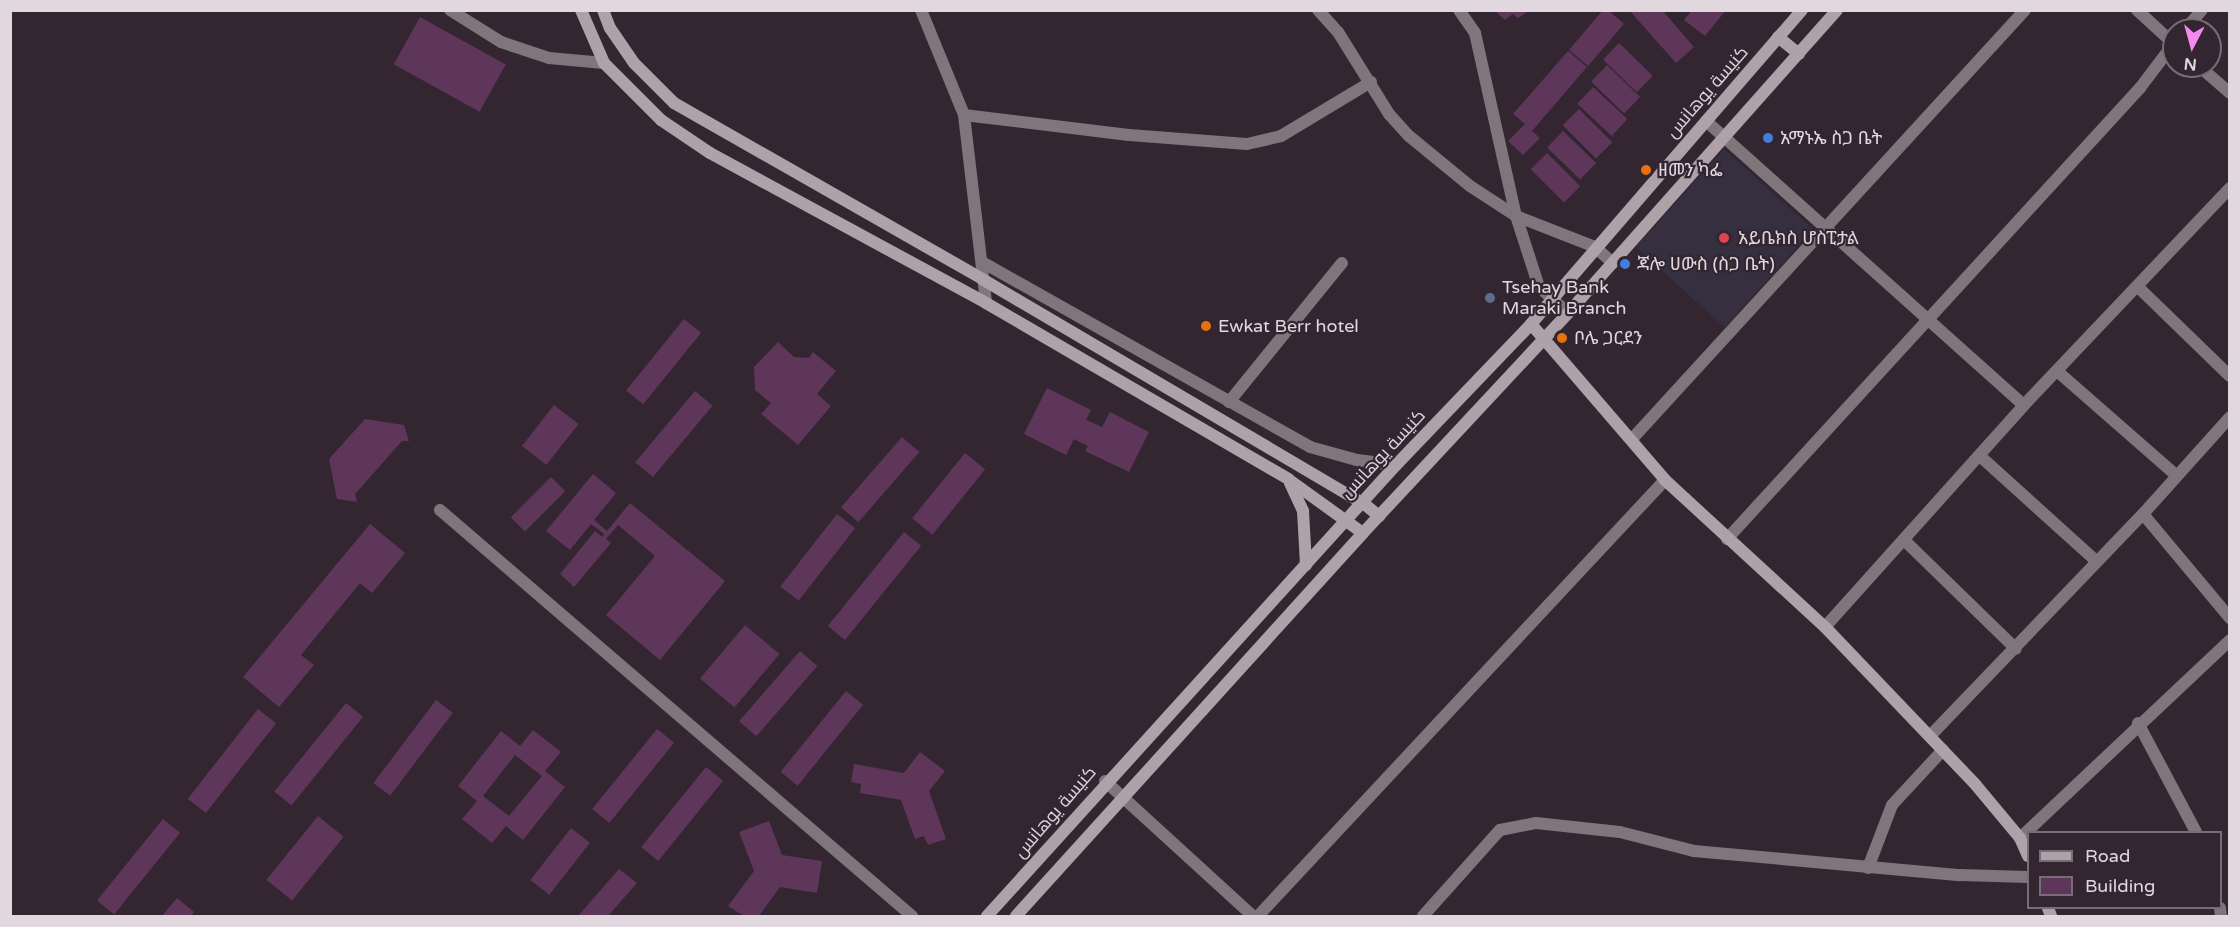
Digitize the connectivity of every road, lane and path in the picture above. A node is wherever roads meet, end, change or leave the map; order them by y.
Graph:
1 (450, 10) edge
2 (581, 10) edge
3 (603, 10) edge
4 (921, 10) edge
5 (1318, 10) edge
6 (1460, 10) edge
7 (1802, 10) edge
8 (1837, 10) edge
9 (2025, 10) edge
10 (2137, 10) edge
11 (2162, 33) edge
12 (1778, 37) junction
13 (1799, 54) junction
14 (2162, 60) edge
15 (604, 63) junction
16 (2212, 78) edge
17 (1371, 82) junction
18 (2229, 93) edge
19 (964, 115) junction
20 (1706, 121) junction
21 (1723, 137) junction
22 (2229, 189) edge
23 (1516, 216) junction
24 (1825, 226) junction
25 (1595, 248) junction
26 (982, 262) junction
27 (1342, 263) dead end
28 (1613, 263) junction
29 (982, 279) junction
30 (2138, 287) junction
31 (1550, 301) junction
32 (986, 303) junction
33 (1568, 313) junction
34 (1926, 319) junction
35 (1531, 324) junction
36 (1546, 338) junction
37 (2057, 371) junction
38 (2229, 376) edge
39 (1229, 402) junction
40 (2024, 405) junction
41 (2229, 417) edge
42 (1632, 439) junction
43 (1981, 457) junction
44 (1396, 465) junction
45 (2176, 475) junction
46 (1288, 479) junction
47 (1665, 480) junction
48 (1363, 503) junction
49 (440, 510) dead end
50 (2143, 514) junction
51 (1379, 516) junction
52 (1347, 520) junction
53 (1363, 533) junction
54 (1727, 539) junction
55 (1904, 540) junction
56 (2096, 561) junction
57 (1306, 565) junction
58 (2229, 617) edge
59 (1825, 627) junction
60 (2229, 640) edge
61 (2016, 649) junction
62 (2138, 723) junction
63 (1930, 736) junction
64 (1943, 750) junction
65 (1105, 782) junction
66 (1123, 797) junction
67 (2027, 831) edge
68 (2027, 831) edge
69 (2195, 831) edge
70 (2020, 838) junction
71 (2027, 854) edge
72 (1868, 868) junction
73 (2027, 877) edge
74 (912, 916) edge
75 (987, 916) edge
76 (1016, 916) edge
77 (1253, 916) edge
78 (1258, 916) edge
79 (1423, 916) edge

1 - 15 street
2 - 15 street
3 - 29 street
4 - 19 street
5 - 17 street
6 - 23 street
7 - 12 street, كنيسة يوهانس
8 - 13 street
9 - 24 street
10 - 11 street
12 - 13 street
12 - 20 street, كنيسة يوهانس
13 - 21 street
14 - 34 street
15 - 32 street
16 - 18 street
17 - 19 street
17 - 23 street
19 - 26 street
20 - 21 street
20 - 25 street, كنيسة يوهانس
21 - 24 street
21 - 28 street
22 - 30 street
23 - 25 street
23 - 31 street
24 - 34 street
24 - 42 street
25 - 28 street
25 - 31 street, كنيسة يوهانس
26 - 29 street
26 - 39 street
27 - 39 street
28 - 33 street
29 - 32 street
29 - 48 street
30 - 37 street
30 - 38 street
31 - 33 street
31 - 35 street, كنيسة يوهانس
32 - 46 street
33 - 36 street
34 - 40 street
34 - 54 street
35 - 36 street
35 - 44 street, كنيسة يوهانس
36 - 42 street
36 - 51 street
37 - 40 street
37 - 45 street
39 - 44 street
40 - 43 street
41 - 45 street
42 - 47 street
43 - 55 street
43 - 56 street
44 - 48 street, كنيسة يوهانس
45 - 50 street
46 - 52 street
46 - 57 street
47 - 54 street
47 - 78 street
48 - 51 street
48 - 52 street, كنيسة يوهانس
49 - 74 street
50 - 56 street
50 - 58 street
51 - 53 street
52 - 53 street
52 - 57 street, كنيسة يوهانس
53 - 66 street
54 - 59 street
55 - 59 street
55 - 61 street
56 - 61 street
57 - 65 street, كنيسة يوهانس
59 - 63 street
60 - 62 street
61 - 63 street
62 - 68 street
62 - 69 street
63 - 64 street
64 - 70 street
64 - 72 street
65 - 66 street
65 - 75 street, كنيسة يوهانس
66 - 76 street
66 - 77 street
67 - 70 street
70 - 71 street
72 - 73 street
72 - 79 street

